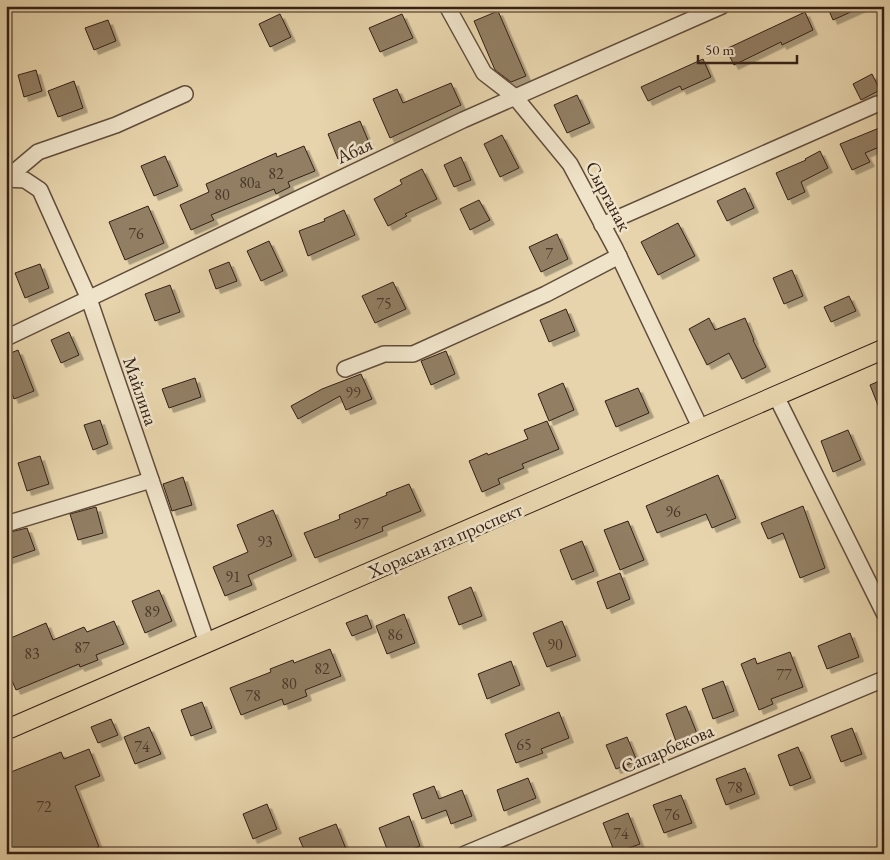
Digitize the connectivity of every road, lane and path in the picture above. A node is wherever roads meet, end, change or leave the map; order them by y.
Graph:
1 (447, 6) edge
2 (722, 6) edge
3 (185, 94) dead end
4 (515, 98) junction
5 (877, 104) dead end
6 (6, 179) edge
7 (602, 225) junction
8 (619, 256) junction
9 (89, 299) junction
10 (6, 338) edge
11 (884, 349) edge
12 (345, 369) dead end
13 (776, 396) junction
14 (701, 429) junction
15 (151, 480) junction
16 (6, 524) edge
17 (884, 613) edge
18 (207, 643) junction
19 (884, 679) edge
20 (6, 730) edge
21 (466, 854) edge

1 - 4 street, Сырганак
2 - 4 street, Абая
3 - 6 street
4 - 7 street, Сырганак
4 - 9 street, Абая
5 - 7 street
6 - 9 street, Майлина
7 - 8 street, Сырганак
8 - 12 street
8 - 14 street, Сырганак
9 - 10 street, Абая
9 - 15 street, Майлина
11 - 13 main road, Хорасан ата проспект
13 - 14 main road, Хорасан ата проспект
13 - 17 street
14 - 18 main road, Хорасан ата проспект
15 - 16 street
15 - 18 street, Майлина
18 - 20 main road, Хорасан ата проспект
19 - 21 street, Сапарбекова

